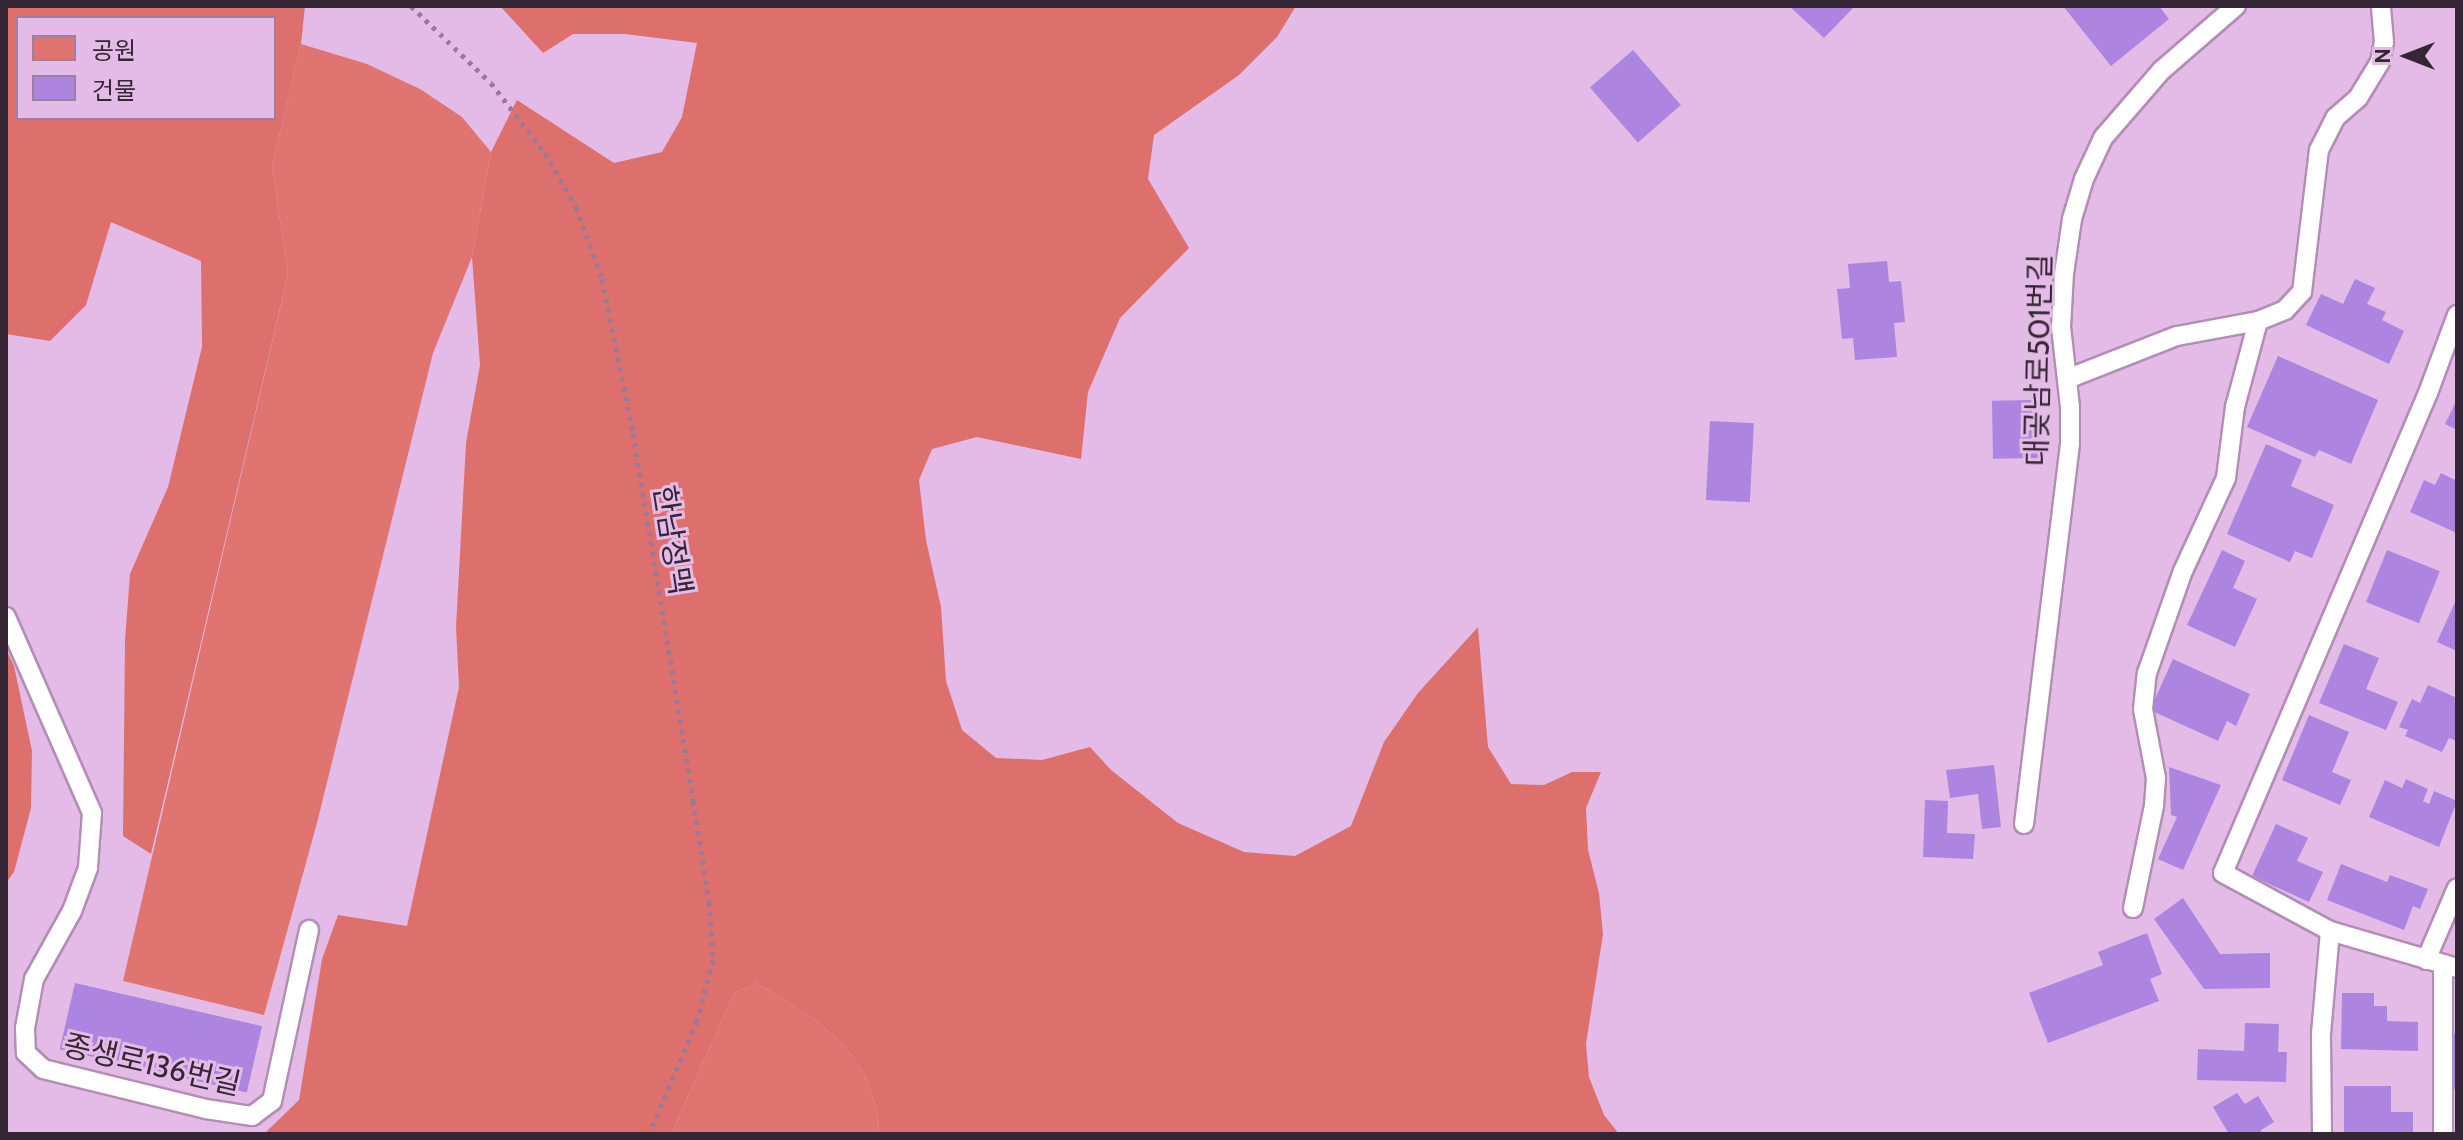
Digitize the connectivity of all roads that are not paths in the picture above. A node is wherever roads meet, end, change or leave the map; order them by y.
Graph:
1 (2236, 6) edge
2 (2381, 6) edge
3 (2457, 315) edge
4 (2258, 321) junction
5 (2067, 379) junction
6 (6, 617) edge
7 (2024, 824) dead end
8 (2457, 888) edge
9 (2133, 908) dead end
10 (309, 930) dead end
11 (2330, 931) junction
12 (2442, 964) edge
13 (2322, 1134) edge
14 (2443, 1134) edge

1 - 5 lane, 대곶남로501번길
2 - 4 lane
3 - 11 lane
4 - 5 lane
4 - 9 lane
5 - 7 lane, 대곶남로501번길
6 - 10 lane, 종생로136번길
8 - 12 lane
11 - 12 lane
11 - 13 lane
12 - 14 lane

